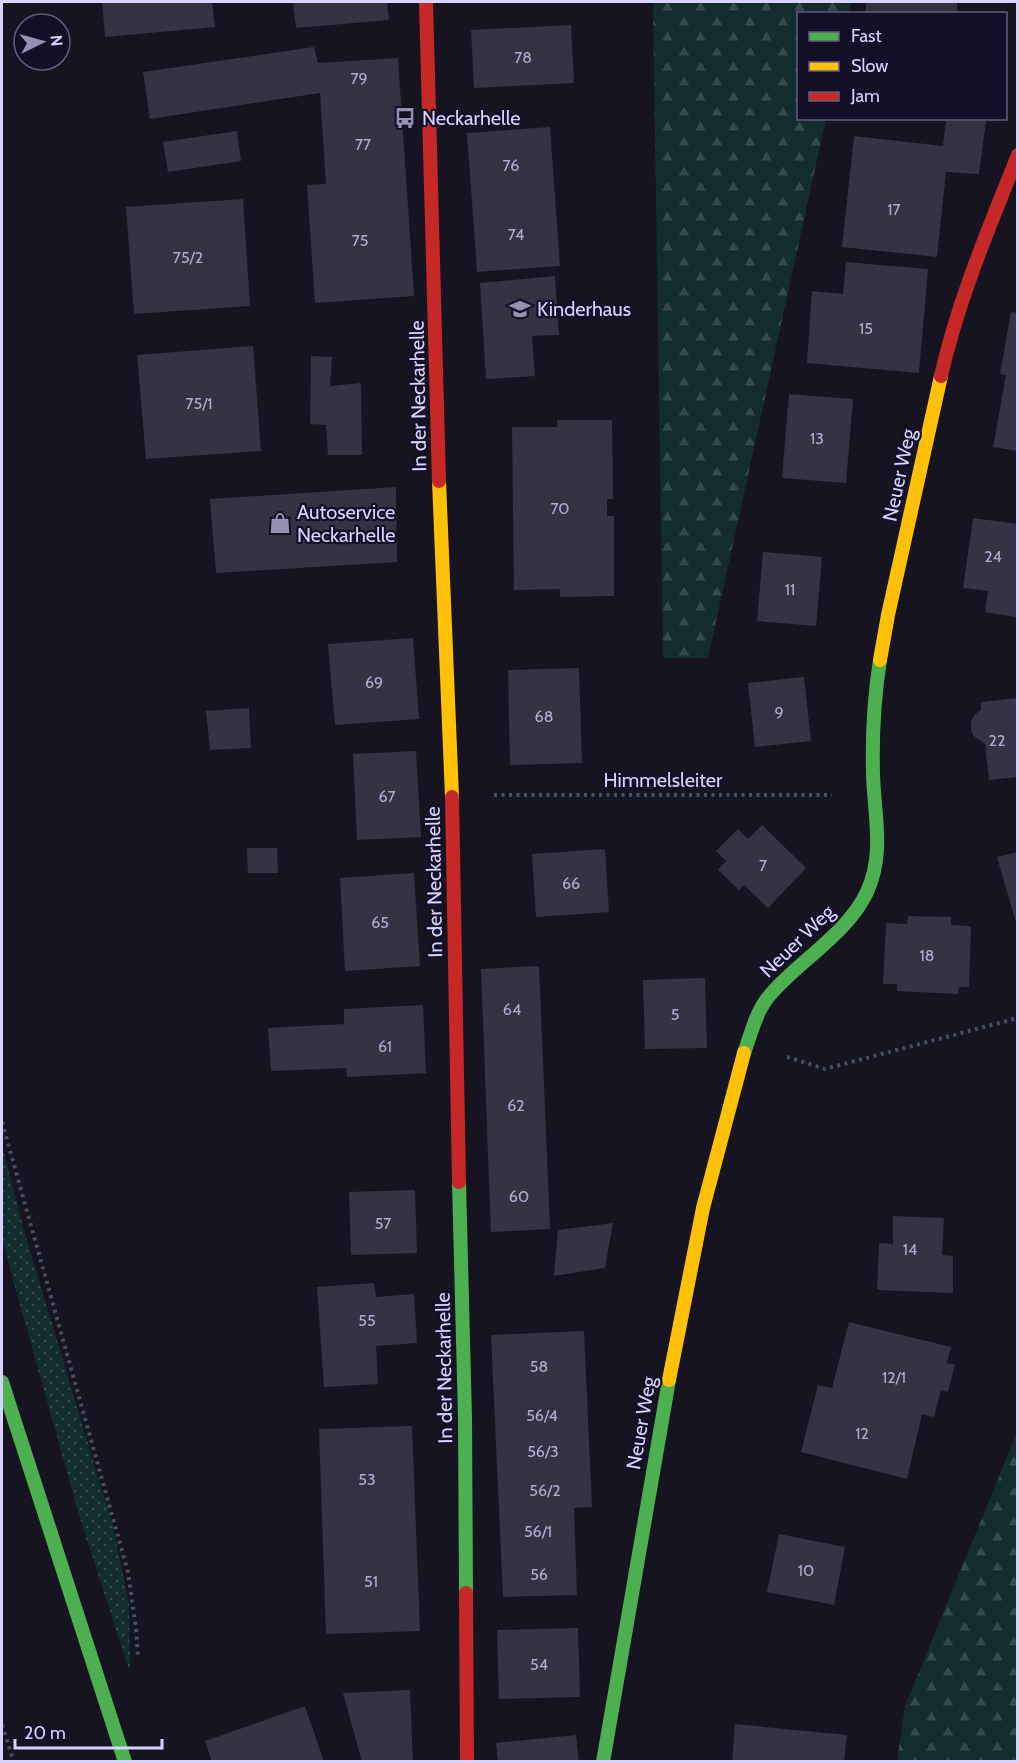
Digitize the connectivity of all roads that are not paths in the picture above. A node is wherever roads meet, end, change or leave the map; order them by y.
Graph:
1 (426, 2) edge
2 (1017, 155) edge
3 (2, 1382) edge
4 (125, 1761) edge
5 (467, 1761) edge
6 (603, 1761) edge

1 - 5 street, In der Neckarhelle
2 - 6 street, Neuer Weg
3 - 4 street

